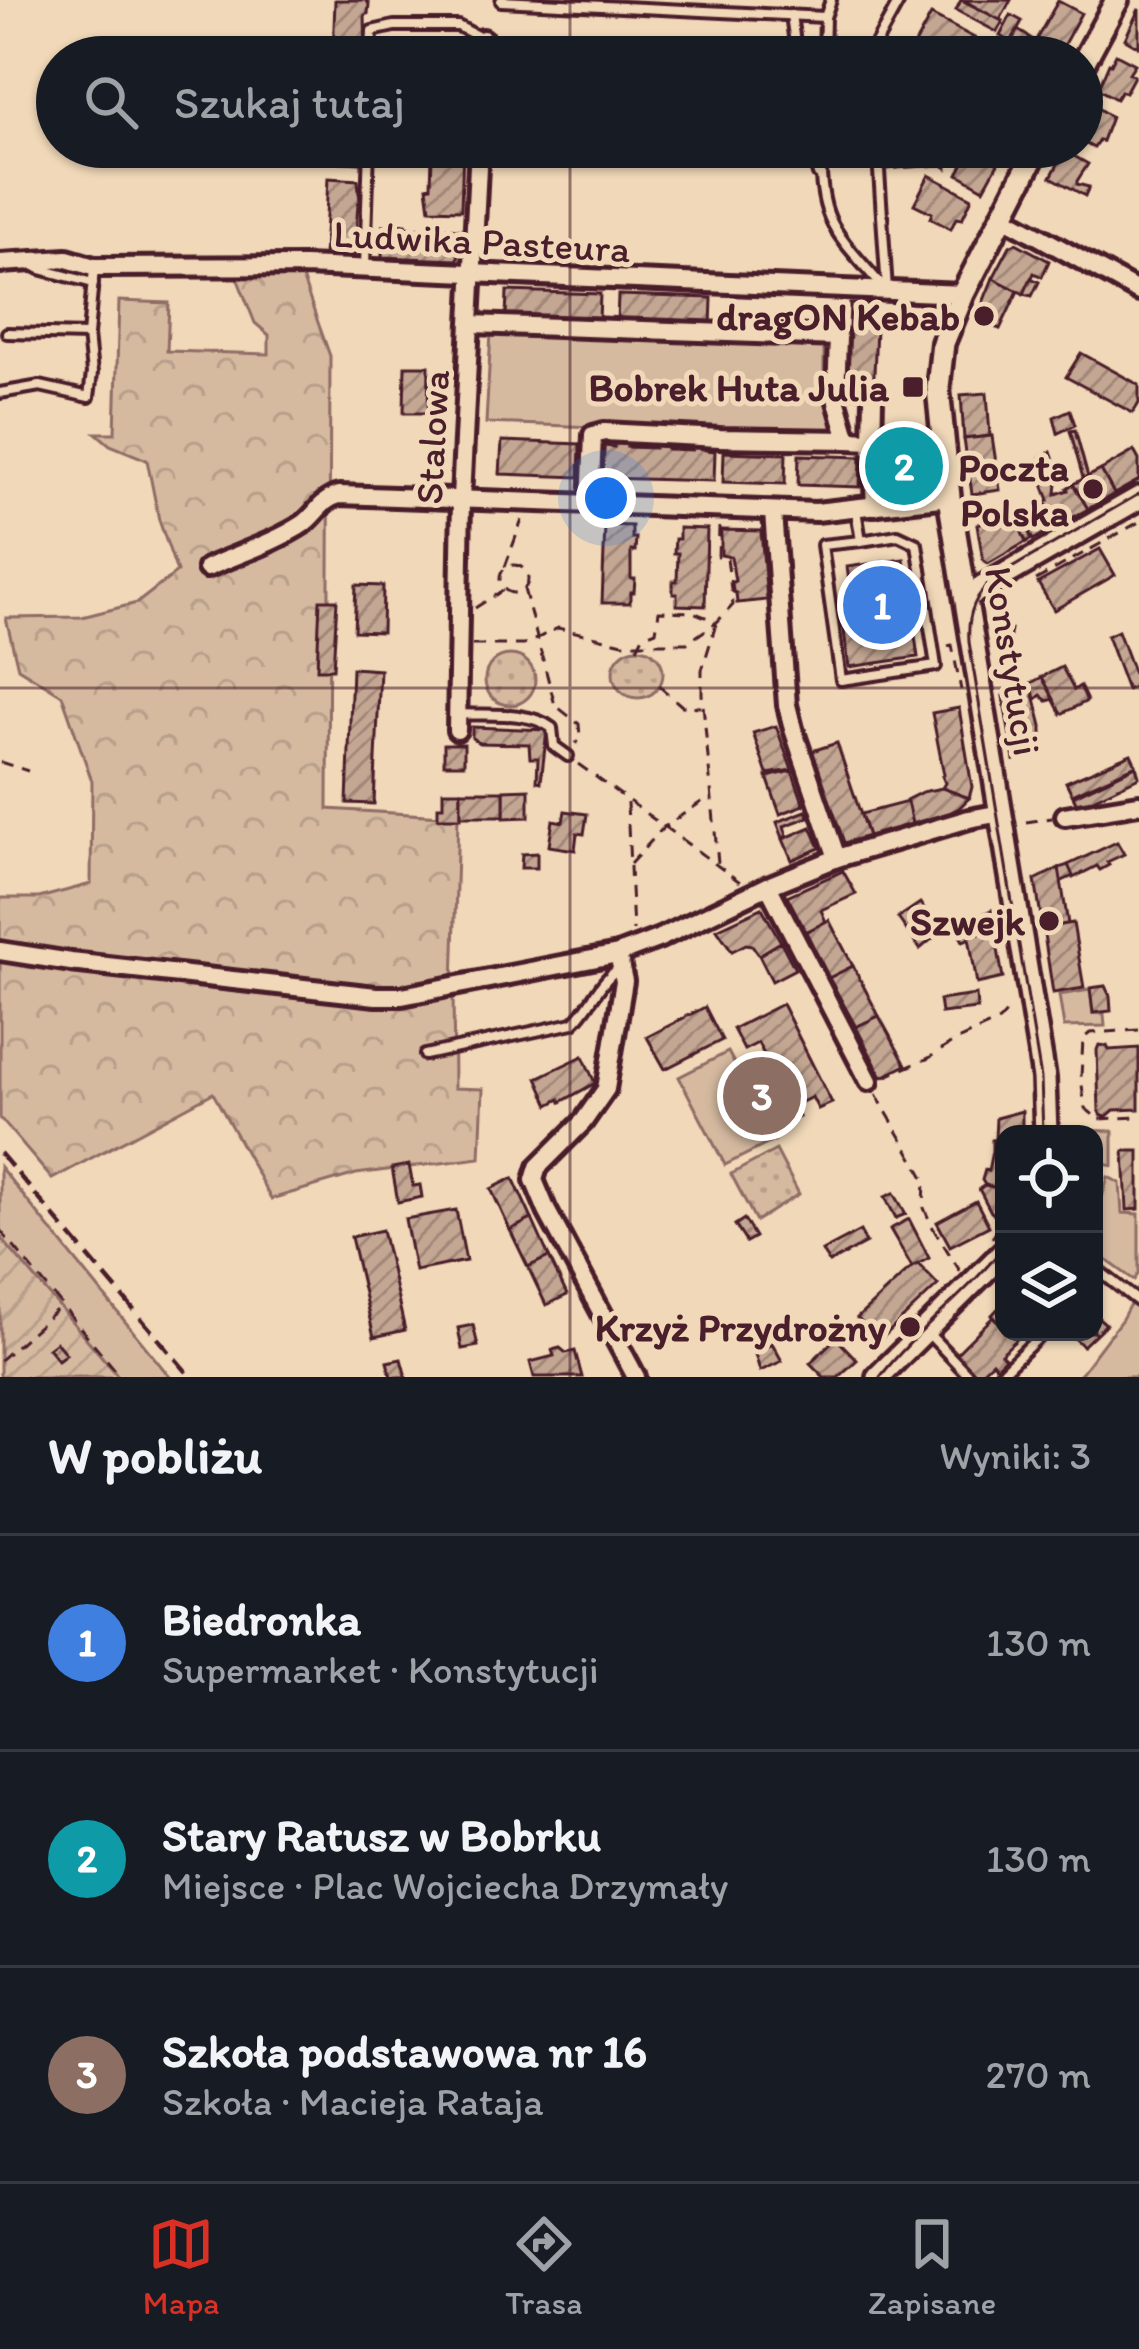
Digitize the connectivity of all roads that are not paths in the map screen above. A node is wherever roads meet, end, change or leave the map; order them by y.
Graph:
1 (831, 0) edge
2 (900, 0) edge
3 (1117, 0) edge
4 (501, 1) edge
5 (791, 16) junction
6 (825, 17) junction
7 (372, 36) edge
8 (469, 36) edge
9 (794, 36) edge
10 (825, 36) edge
11 (880, 36) edge
12 (1098, 36) edge
13 (368, 168) edge
14 (478, 168) edge
15 (817, 168) edge
16 (820, 168) edge
17 (1027, 168) edge
18 (879, 171) dead end
19 (820, 179) junction
20 (1002, 216) junction
21 (0, 262) edge
22 (365, 269) junction
23 (474, 274) junction
24 (94, 275) junction
25 (887, 291) junction
26 (1139, 292) edge
27 (963, 294) junction
28 (472, 324) junction
29 (7, 334) dead end
30 (88, 335) junction
31 (0, 393) edge
32 (873, 400) dead end
33 (848, 440) junction
34 (872, 440) junction
35 (950, 497) junction
36 (461, 498) junction
37 (1139, 498) edge
38 (590, 504) junction
39 (865, 507) junction
40 (773, 512) junction
41 (861, 541) junction
42 (207, 568) dead end
43 (966, 597) junction
44 (457, 722) joint
45 (568, 756) road end
46 (1139, 804) edge
47 (1001, 813) junction
48 (1065, 816) road end
49 (836, 858) junction
50 (768, 886) junction
51 (0, 951) edge
52 (620, 961) junction
53 (425, 1055) dead end
54 (874, 1090) road end
55 (1046, 1125) edge
56 (995, 1261) edge
57 (1103, 1274) edge
58 (1139, 1302) edge
59 (926, 1330) junction
60 (1036, 1341) edge
61 (636, 1377) edge
62 (878, 1377) edge
63 (970, 1377) edge
64 (998, 1377) edge

1 - 6 lane
2 - 11 lane
3 - 12 street
4 - 5 lane
5 - 6 lane
5 - 9 lane
6 - 10 lane
7 - 8 lane
13 - 22 lane
14 - 23 street, Stalowa
15 - 19 lane
16 - 19 lane
17 - 20 street, Konstytucji
18 - 25 lane
19 - 25 lane
20 - 26 street
20 - 27 street, Konstytucji
21 - 24 street, Ludwika Pasteura
22 - 23 street, Ludwika Pasteura
22 - 24 street, Ludwika Pasteura
23 - 25 street, Ludwika Pasteura
23 - 28 street, Stalowa
24 - 30 lane
25 - 27 street, Ludwika Pasteura
27 - 35 street, Konstytucji
28 - 33 street
28 - 36 street, Stalowa
29 - 30 lane
30 - 31 lane
32 - 34 street
33 - 34 street
33 - 38 street
34 - 39 street
35 - 39 street
35 - 43 street, Konstytucji
36 - 38 street
36 - 42 street
36 - 44 street, Stalowa
37 - 43 street
38 - 40 street
39 - 40 street
39 - 41 lane
40 - 49 street
41 - 41 lane
43 - 47 street, Konstytucji
44 - 45 lane
46 - 48 street
47 - 49 street
47 - 55 street, Konstytucji
49 - 50 street
50 - 52 street
50 - 54 street
51 - 52 street
52 - 53 lane
52 - 61 street
56 - 59 street
57 - 58 lane
59 - 62 street
59 - 63 lane
60 - 64 lane

